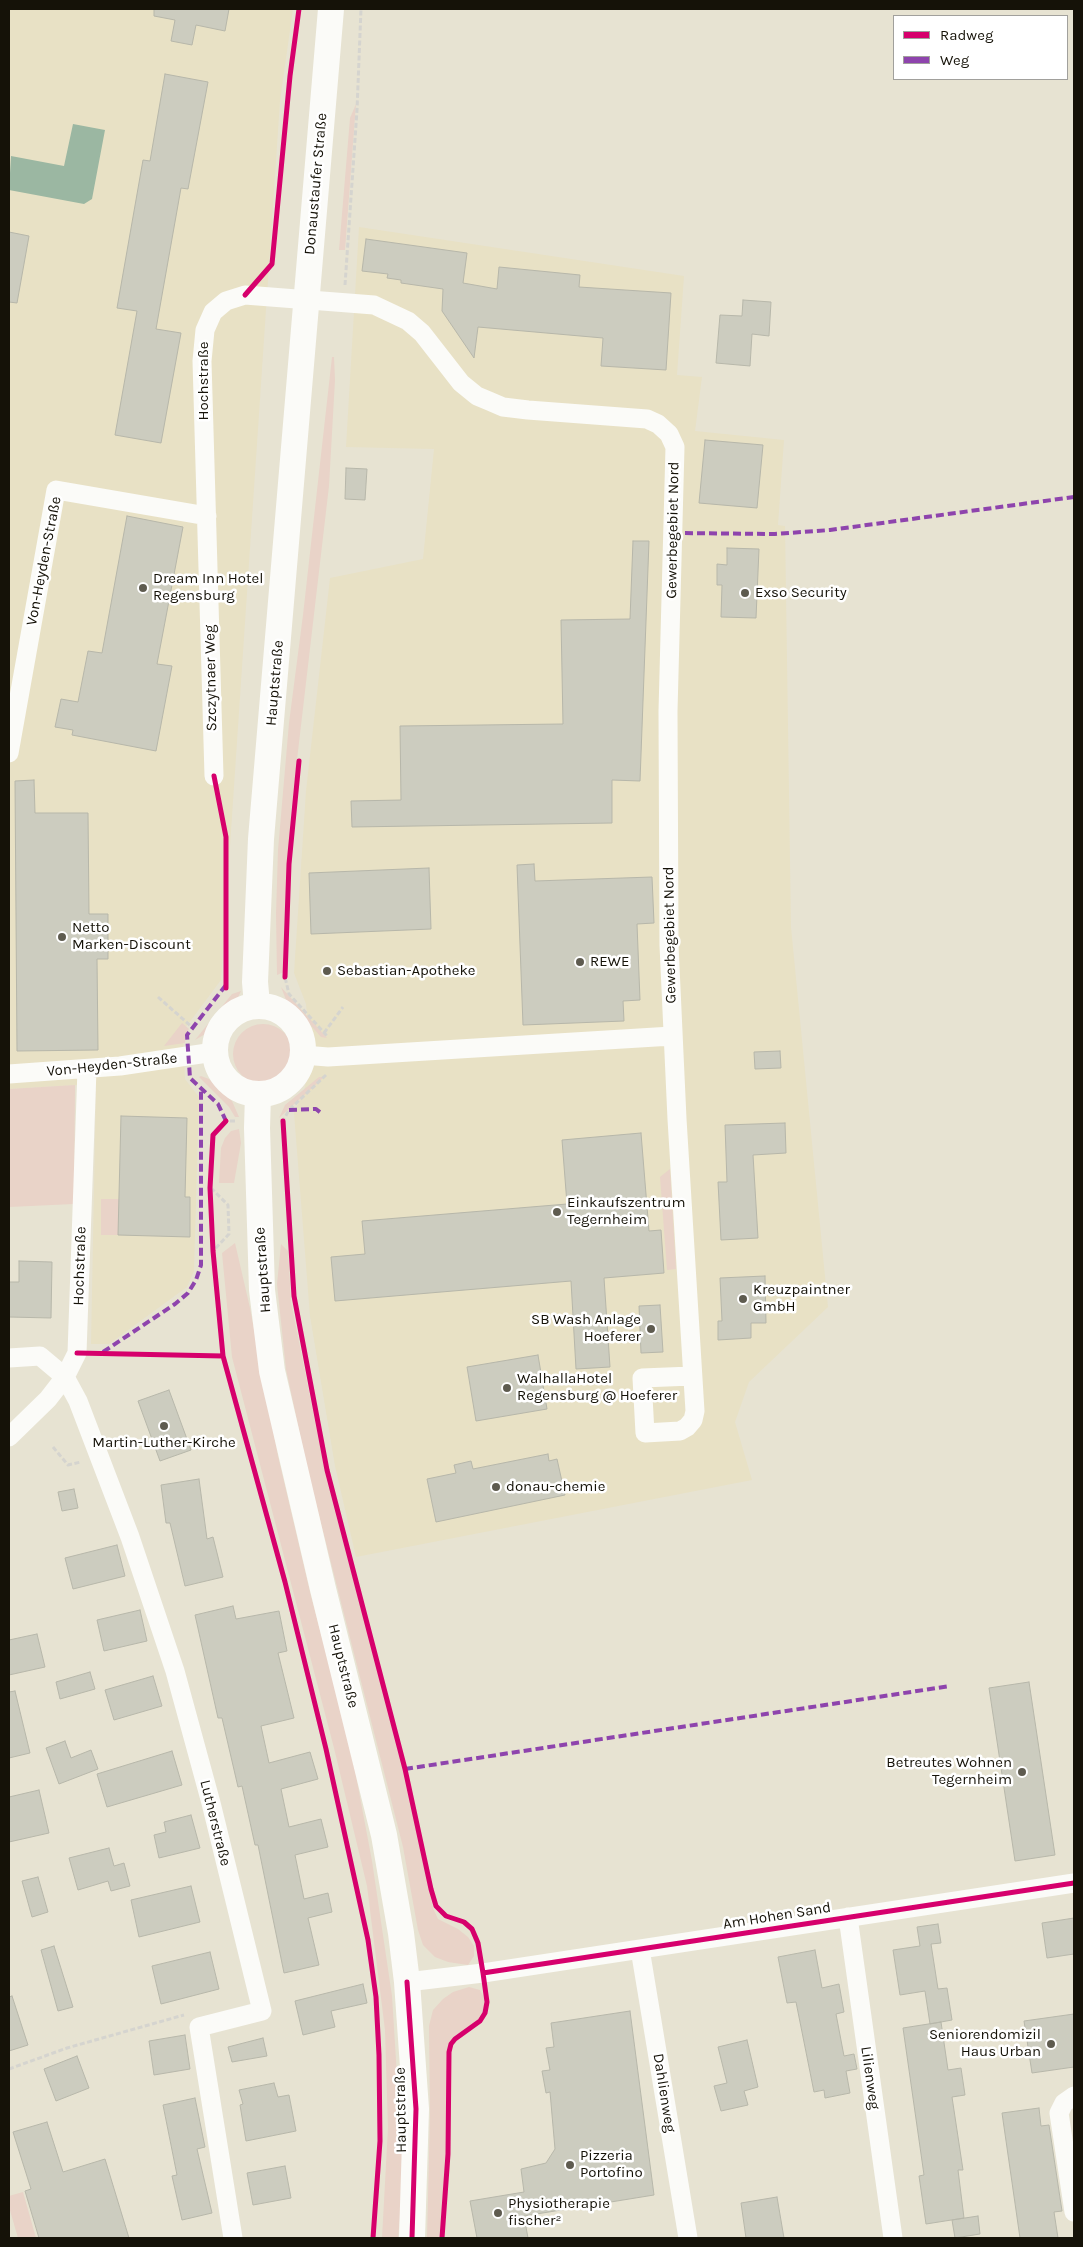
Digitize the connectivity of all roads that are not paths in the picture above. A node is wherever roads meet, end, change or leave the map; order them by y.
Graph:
1 (331, 9) edge
2 (306, 299) junction
3 (302, 360) joint
4 (206, 489) joint
5 (207, 516) junction
6 (9, 753) edge
7 (214, 776) dead end
8 (257, 1006) junction
9 (672, 1036) junction
10 (214, 1052) junction
11 (303, 1055) junction
12 (87, 1069) junction
13 (9, 1074) edge
14 (258, 1095) junction
15 (9, 1358) edge
16 (692, 1376) dead end
17 (65, 1377) junction
18 (9, 1437) edge
19 (1074, 1884) edge
20 (848, 1918) junction
21 (640, 1949) junction
22 (407, 1982) junction
23 (1074, 2096) edge
24 (1074, 2212) edge
25 (233, 2238) edge
26 (412, 2238) edge
27 (688, 2238) edge
28 (893, 2238) edge

1 - 2 main road, Donaustaufer Straße
2 - 3 main road, Donaustaufer Straße
2 - 4 street, Hochstraße
2 - 9 street, Gewerbegebiet Nord
3 - 8 main road, Hauptstraße
4 - 5 street, Szczytnaer Weg
5 - 6 street, Von-Heyden-Straße
5 - 7 street, Szczytnaer Weg
8 - 10 main road
8 - 11 main road
9 - 11 street
9 - 16 street, Gewerbegebiet Nord
10 - 12 street, Von-Heyden-Straße
10 - 14 main road
11 - 14 main road
12 - 13 street, Von-Heyden-Straße
12 - 17 street, Hochstraße
14 - 22 main road, Hauptstraße
15 - 17 street
17 - 18 street, Hochstraße
17 - 25 street, Lutherstraße
19 - 20 street, Am Hohen Sand
20 - 21 street, Am Hohen Sand
20 - 28 street, Lilienweg
21 - 22 street, Am Hohen Sand
21 - 27 street, Dahlienweg
22 - 26 main road, Hauptstraße
23 - 24 street

